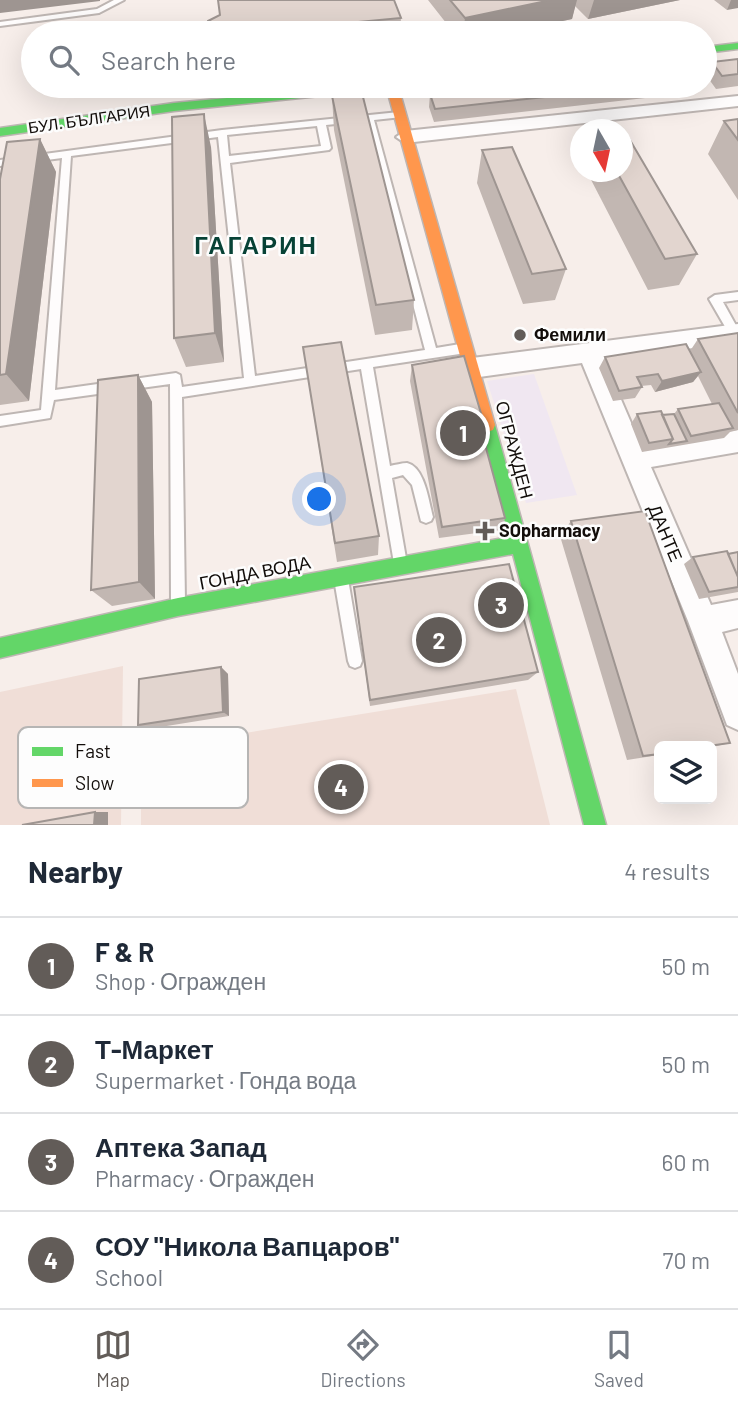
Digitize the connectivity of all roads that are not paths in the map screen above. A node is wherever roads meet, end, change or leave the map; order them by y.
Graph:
1 (120, 0) edge
2 (21, 21) edge
3 (23, 21) edge
4 (0, 24) edge
5 (738, 31) edge
6 (717, 33) edge
7 (738, 46) edge
8 (717, 49) edge
9 (267, 98) edge
10 (394, 98) edge
11 (738, 101) edge
12 (399, 115) junction
13 (369, 118) junction
14 (321, 123) junction
15 (0, 132) edge
16 (222, 134) junction
17 (405, 137) junction
18 (66, 153) junction
19 (225, 160) junction
20 (0, 163) edge
21 (738, 296) edge
22 (737, 336) edge
23 (431, 352) junction
24 (589, 353) junction
25 (469, 358) junction
26 (366, 363) junction
27 (250, 381) junction
28 (176, 393) junction
29 (48, 396) junction
30 (0, 421) edge
31 (738, 441) edge
32 (634, 459) junction
33 (385, 473) junction
34 (426, 517) dead end
35 (519, 544) junction
36 (400, 564) junction
37 (341, 576) junction
38 (178, 607) junction
39 (738, 614) edge
40 (703, 621) junction
41 (0, 648) edge
42 (355, 661) dead end
43 (738, 714) edge
44 (595, 825) edge

1 - 3 lane
2 - 4 lane
5 - 6 street
7 - 8 street
9 - 15 street, БУЛ. БЪЛГАРИЯ
10 - 12 street, ОГРАЖДЕН
11 - 17 street
12 - 13 lane
12 - 17 street, ОГРАЖДЕН
13 - 14 lane
13 - 23 lane
14 - 16 lane
14 - 19 lane
16 - 18 lane
16 - 19 lane
17 - 25 street, ОГРАЖДЕН
18 - 20 lane
18 - 29 lane
19 - 27 lane
21 - 22 lane
22 - 24 street
23 - 25 lane
23 - 26 lane
24 - 25 street
24 - 32 street, ДАНТЕ
25 - 35 street, ОГРАЖДЕН
26 - 27 lane
26 - 33 lane
27 - 28 lane
28 - 29 lane
28 - 38 lane
29 - 30 lane
31 - 32 street
32 - 40 street, ДАНТЕ
33 - 34 lane
33 - 36 lane
35 - 36 street, ГОНДА ВОДА
35 - 44 street, ОГРАЖДЕН
36 - 37 street, ГОНДА ВОДА
37 - 38 street, ГОНДА ВОДА
37 - 42 lane
38 - 41 street, ГОНДА ВОДА
39 - 40 street
40 - 43 street, ДАНТЕ

